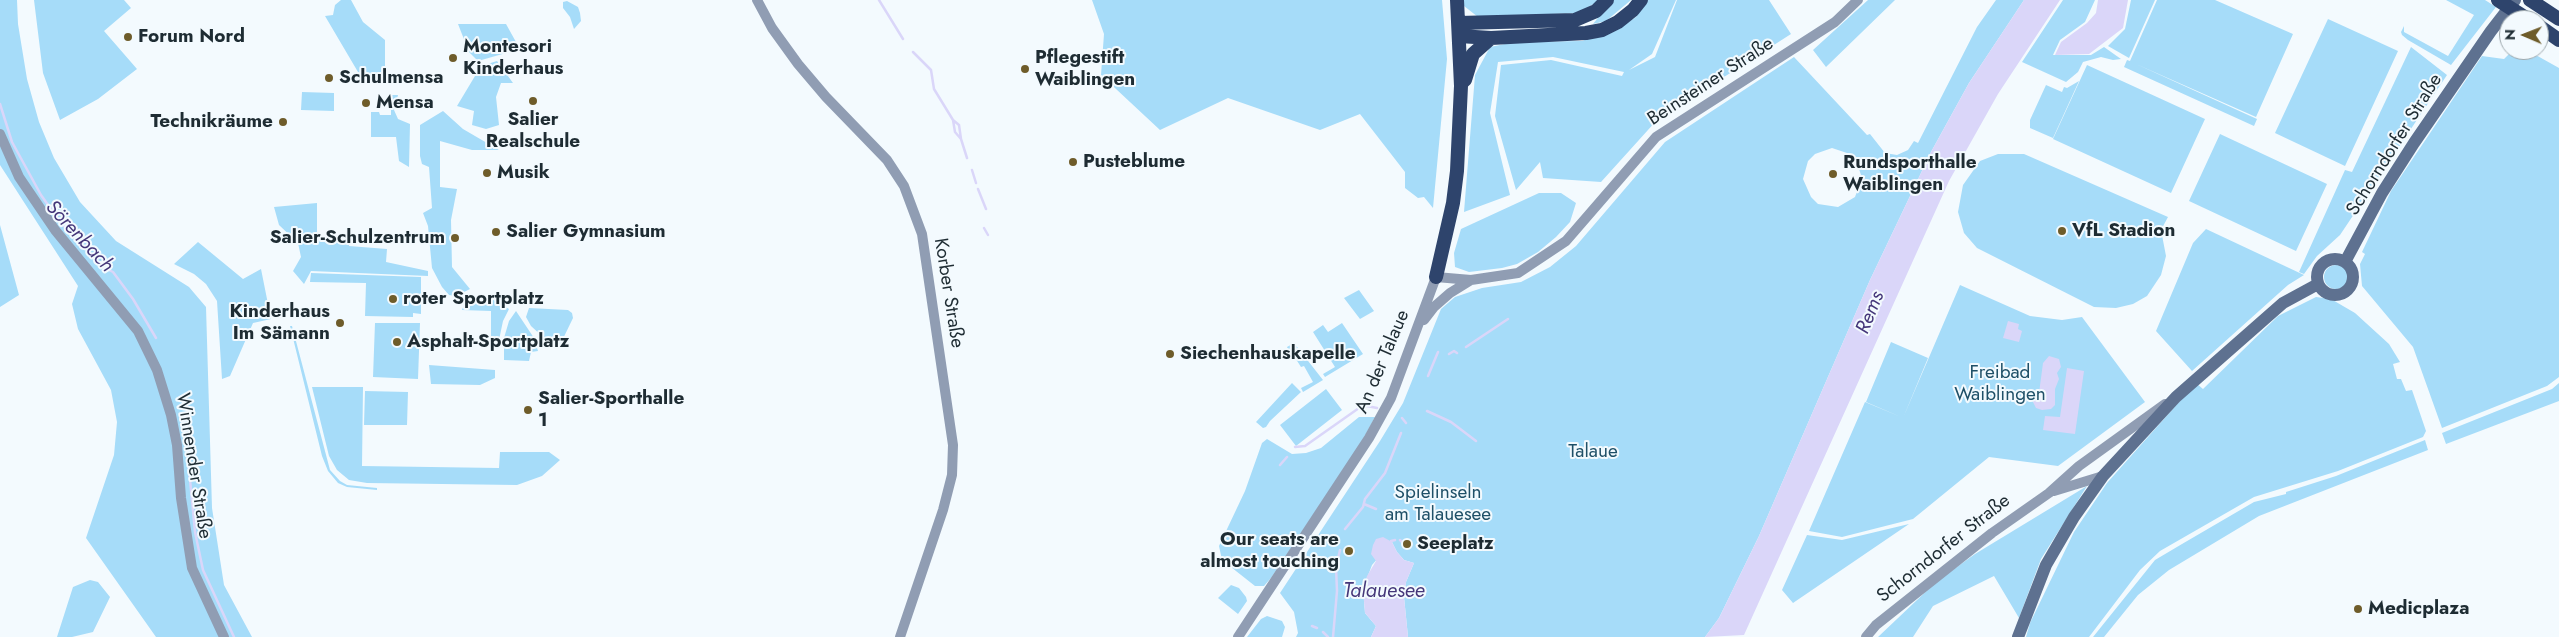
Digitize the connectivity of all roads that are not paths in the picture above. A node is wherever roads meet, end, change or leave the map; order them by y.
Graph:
1 (757, 0) edge
2 (1457, 0) edge
3 (1606, 0) edge
4 (1640, 0) edge
5 (1858, 0) edge
6 (2498, 0) edge
7 (2516, 0) edge
8 (2530, 0) edge
9 (2514, 10) edge
10 (2554, 16) edge
11 (1459, 30) junction
12 (1492, 38) junction
13 (1460, 102) junction
14 (0, 134) edge
15 (2345, 262) junction
16 (1436, 277) junction
17 (1470, 280) junction
18 (2318, 284) junction
19 (1418, 328) junction
20 (2176, 396) junction
21 (2103, 476) junction
22 (2049, 493) junction
23 (224, 637) edge
24 (900, 637) edge
25 (1238, 637) edge
26 (1866, 637) edge
27 (2018, 637) edge

1 - 24 street, Korber Straße
2 - 11 highway
3 - 11 highway
4 - 12 highway
5 - 17 street, Beinsteiner Straße
6 - 9 highway, bridge
7 - 15 main road, Schorndorfer Straße
8 - 10 highway
11 - 12 highway
11 - 13 highway
12 - 13 highway
13 - 16 highway
14 - 23 street, Winnender Straße
15 - 18 main road
15 - 18 main road
16 - 17 street
16 - 19 street, An der Talaue
17 - 19 street
18 - 20 main road, Schorndorfer Straße
19 - 25 street, An der Talaue
20 - 21 main road, Schorndorfer Straße
20 - 22 street, Schorndorfer Straße
21 - 22 street, Schorndorfer Straße
21 - 27 main road
22 - 26 street, Schorndorfer Straße

